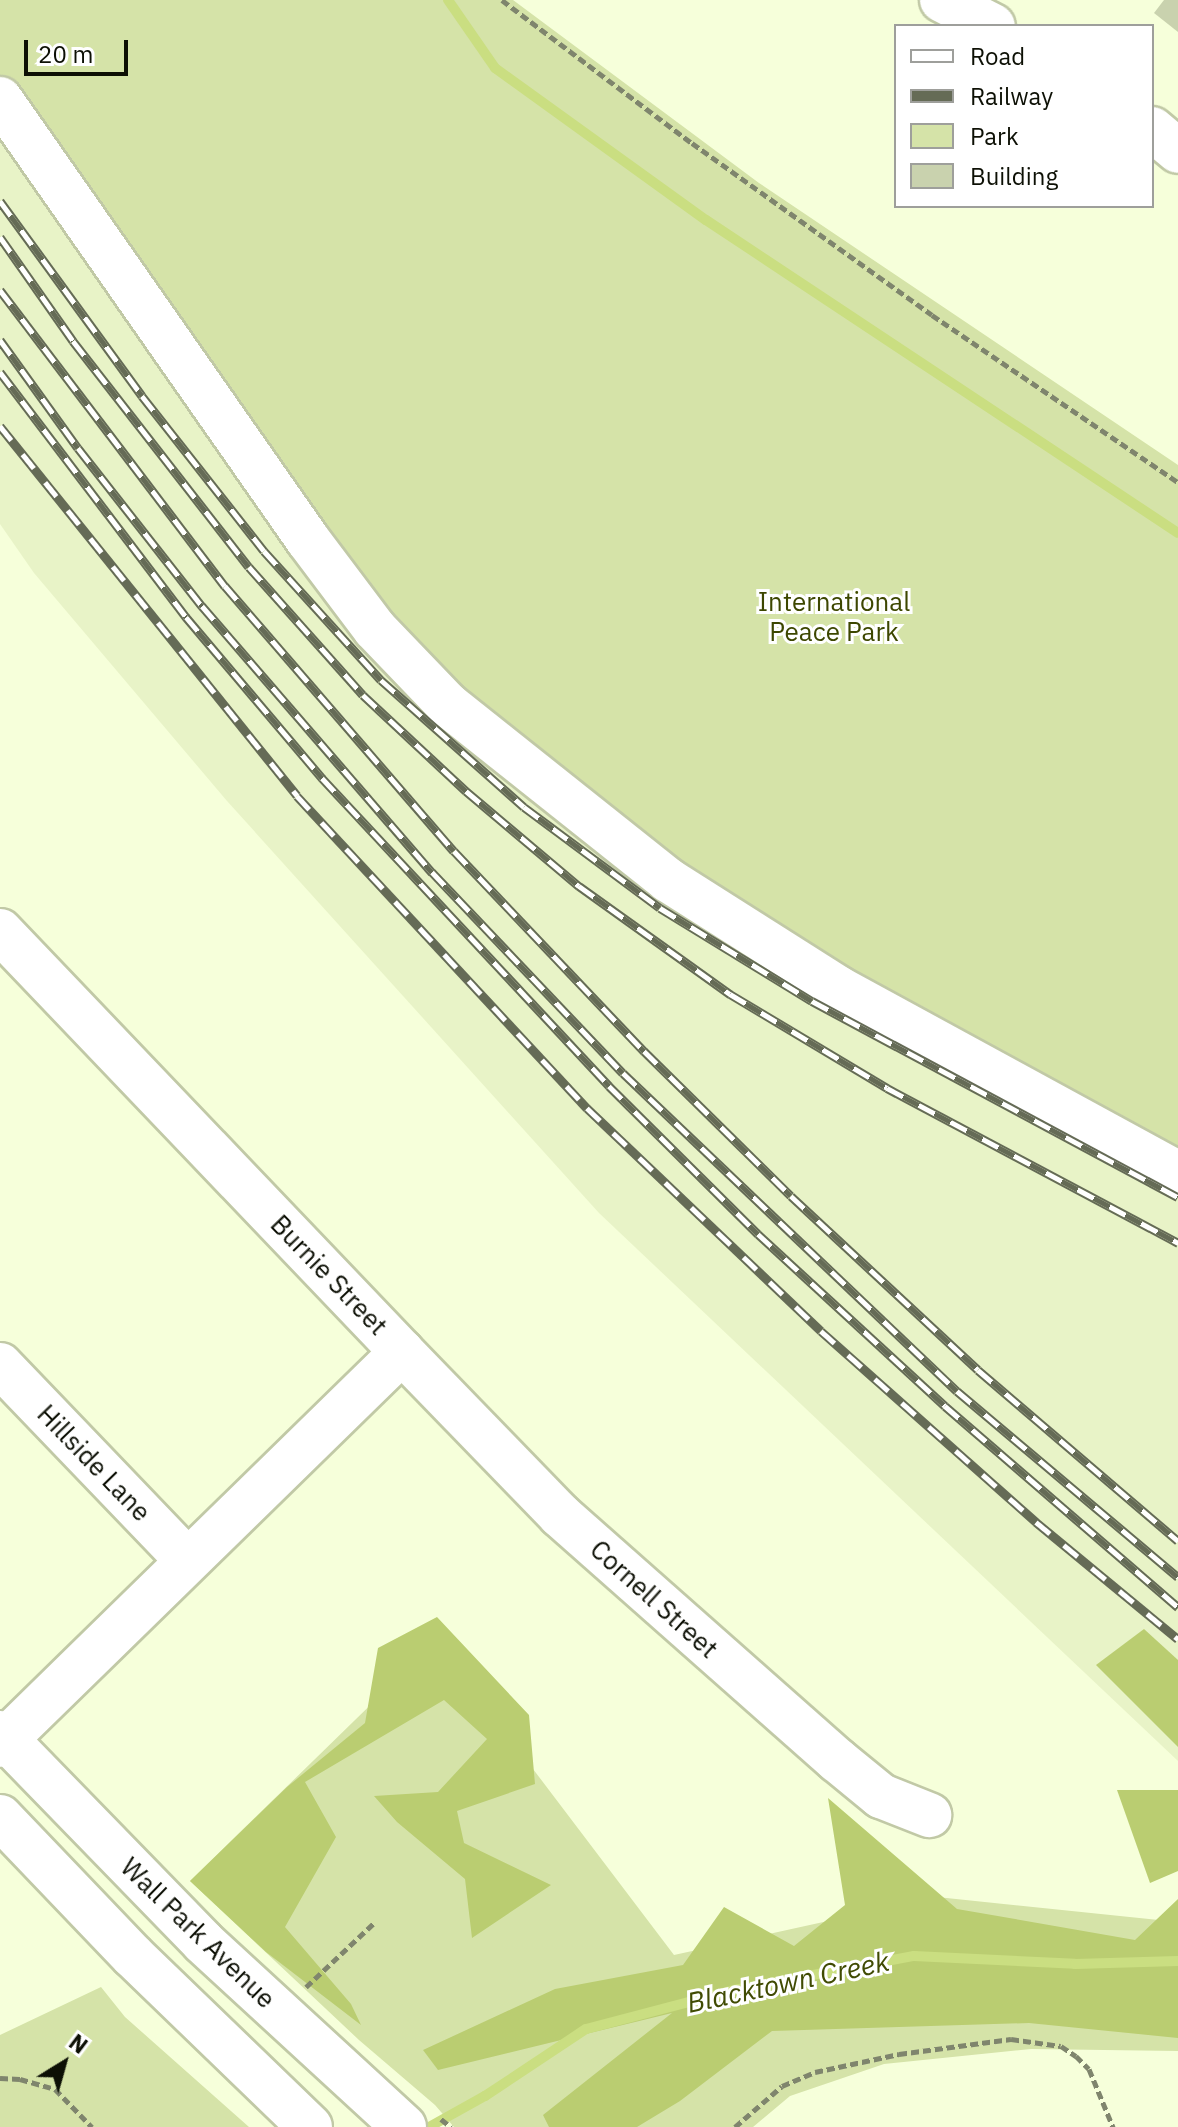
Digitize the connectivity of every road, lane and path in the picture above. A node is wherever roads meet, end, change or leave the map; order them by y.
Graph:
1 (502, 0) edge
2 (942, 0) edge
3 (989, 24) edge
4 (0, 99) edge
5 (1154, 131) edge
6 (1178, 151) edge
7 (1178, 482) edge
8 (0, 931) edge
9 (1178, 1173) edge
10 (402, 1352) junction
11 (0, 1365) edge
12 (187, 1560) junction
13 (2, 1739) edge
14 (929, 1815) dead end
15 (0, 1817) edge
16 (375, 1922) dead end
17 (300, 1994) dead end
18 (0, 2078) edge
19 (92, 2127) edge
20 (310, 2127) edge
21 (404, 2127) edge
22 (735, 2127) edge
23 (1113, 2127) edge

1 - 7 path
2 - 3 street
4 - 9 street
5 - 6 street
8 - 10 street, Burnie Street
10 - 12 street, Burnie Street
10 - 14 street, Cornell Street
11 - 12 street, Hillside Lane
12 - 13 street, Burnie Street
13 - 21 street, Wall Park Avenue
15 - 20 street
16 - 17 path
18 - 19 path
22 - 23 path

